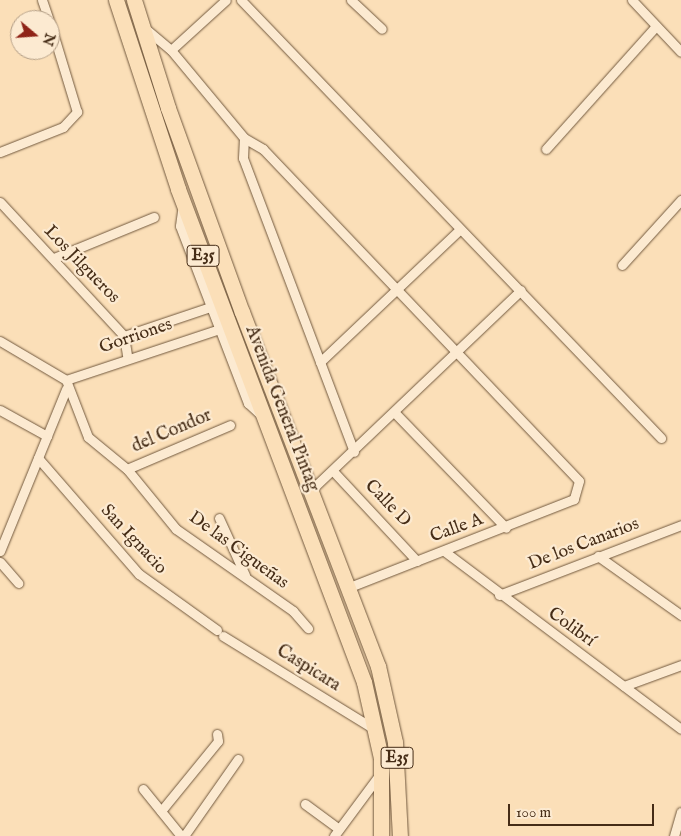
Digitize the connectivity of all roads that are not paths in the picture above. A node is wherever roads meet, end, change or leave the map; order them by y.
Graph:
1 (116, 0) edge
2 (134, 0) edge
3 (226, 0) edge
4 (241, 0) edge
5 (351, 0) edge
6 (632, 0) edge
7 (141, 21) junction
8 (656, 26) junction
9 (382, 29) dead end
10 (171, 50) junction
11 (681, 52) edge
12 (60, 57) edge
13 (244, 138) junction
14 (546, 149) dead end
15 (0, 152) edge
16 (681, 200) edge
17 (0, 202) edge
18 (183, 202) junction
19 (154, 217) dead end
20 (460, 229) junction
21 (54, 258) junction
22 (622, 265) dead end
23 (394, 289) junction
24 (521, 290) junction
25 (210, 307) junction
26 (219, 329) junction
27 (124, 336) junction
28 (0, 341) edge
29 (127, 356) junction
30 (457, 356) junction
31 (320, 362) junction
32 (66, 384) junction
33 (0, 410) edge
34 (396, 414) junction
35 (266, 420) junction
36 (230, 424) dead end
37 (47, 436) junction
38 (661, 438) dead end
39 (354, 452) junction
40 (38, 458) junction
41 (127, 469) junction
42 (333, 471) junction
43 (310, 491) junction
44 (219, 518) dead end
45 (681, 525) edge
46 (506, 528) junction
47 (444, 551) junction
48 (0, 552) edge
49 (598, 556) junction
50 (417, 561) junction
51 (0, 562) edge
52 (245, 575) junction
53 (18, 583) dead end
54 (350, 587) junction
55 (499, 595) junction
56 (681, 615) edge
57 (308, 628) dead end
58 (220, 633) joint
59 (681, 665) edge
60 (624, 686) junction
61 (681, 729) edge
62 (376, 731) junction
63 (217, 734) dead end
64 (238, 760) dead end
65 (382, 772) junction
66 (143, 789) dead end
67 (306, 804) dead end
68 (161, 811) junction
69 (681, 812) edge
70 (336, 833) edge
71 (182, 836) edge
72 (381, 836) edge
73 (400, 836) edge
74 (674, 836) edge

1 - 18 highway, Avenida General Pintag / E35
2 - 7 highway, Avenida General Pintag / E35
3 - 10 street
4 - 20 street
5 - 9 street
6 - 8 street
7 - 10 street
7 - 43 highway, Avenida General Pintag / E35
8 - 11 street
8 - 14 street
10 - 13 street
12 - 15 street
13 - 23 street
13 - 31 street
16 - 22 street
17 - 21 street, Los Jilgueros
18 - 25 street
18 - 35 highway, Avenida General Pintag / E35
19 - 21 street
20 - 23 street
20 - 24 street
21 - 27 street, Los Jilgueros
23 - 30 street
23 - 31 street
24 - 30 street
24 - 38 street
25 - 26 street
25 - 27 street
26 - 29 street, Gorriones
26 - 35 street
27 - 29 street
28 - 32 street
29 - 32 street, Gorriones
30 - 34 street
30 - 46 street, Calle A
31 - 39 street
32 - 37 street
32 - 41 street, De las Cigueñas
33 - 37 street
34 - 39 street
34 - 46 street
35 - 62 highway, Avenida General Pintag / E35
36 - 41 street, del Condor
37 - 40 street
39 - 42 street
40 - 48 street
40 - 58 street, San Ignacio
41 - 52 street, De las Cigueñas
42 - 43 street
42 - 50 street, Calle D
43 - 54 highway, Avenida General Pintag / E35
44 - 52 street
45 - 49 street, De los Canarios
46 - 47 street, Calle A
47 - 50 street, Calle A
47 - 55 street, Colibrí
49 - 55 street, De los Canarios
49 - 56 street
50 - 54 street, Calle A
51 - 53 street
52 - 57 street, De las Cigueñas
54 - 73 highway, Avenida General Pintag / E35
55 - 60 street, Colibrí
58 - 62 street, Caspicara
59 - 60 street
60 - 61 street, Colibrí
62 - 65 highway, Avenida General Pintag / E35
63 - 68 street
64 - 71 street
65 - 70 street
65 - 72 highway, Avenida General Pintag / E35
66 - 68 street
67 - 70 street
68 - 71 street
69 - 74 street

